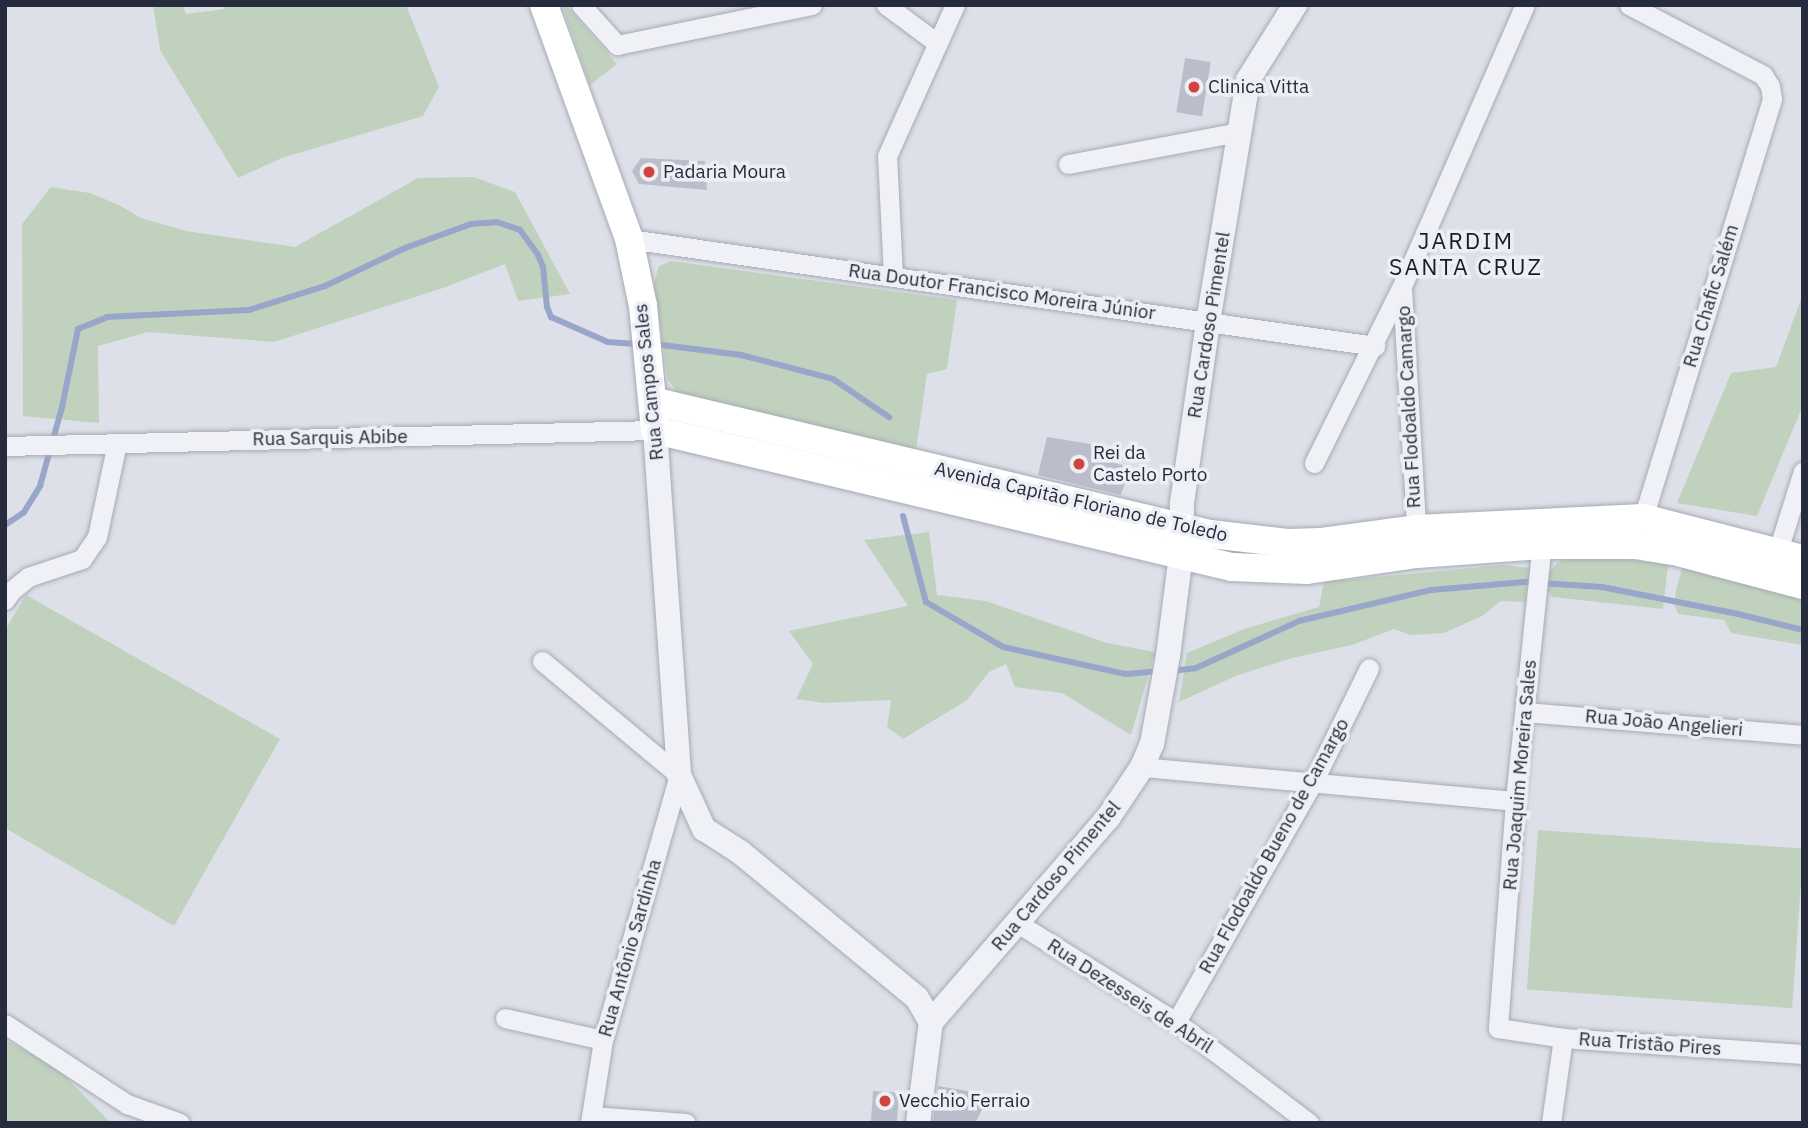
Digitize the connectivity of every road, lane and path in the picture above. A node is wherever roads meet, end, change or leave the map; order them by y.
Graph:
1 (544, 5) edge
2 (581, 5) edge
3 (812, 5) edge
4 (886, 5) edge
5 (955, 5) edge
6 (1295, 5) edge
7 (1525, 5) edge
8 (1629, 5) edge
9 (937, 43) junction
10 (1239, 132) junction
11 (1068, 164) dead end
12 (629, 239) junction
13 (892, 277) junction
14 (1402, 286) junction
15 (1208, 322) junction
16 (1375, 346) junction
17 (653, 401) junction
18 (655, 430) junction
19 (117, 443) junction
20 (5, 446) edge
21 (1314, 463) dead end
22 (1803, 471) edge
23 (1006, 500) junction
24 (1643, 518) junction
25 (1181, 527) junction
26 (1417, 542) junction
27 (1542, 545) junction
28 (1181, 555) junction
29 (1784, 561) edge
30 (1803, 584) edge
31 (5, 600) edge
32 (542, 661) dead end
33 (1368, 668) dead end
34 (1525, 712) junction
35 (1803, 734) edge
36 (1142, 767) junction
37 (679, 775) junction
38 (1312, 784) junction
39 (1516, 801) junction
40 (1016, 922) junction
41 (505, 1018) dead end
42 (931, 1022) junction
43 (1176, 1022) junction
44 (5, 1024) edge
45 (1498, 1028) joint
46 (1563, 1038) junction
47 (603, 1040) junction
48 (1803, 1054) edge
49 (591, 1119) edge
50 (180, 1123) edge
51 (686, 1123) edge
52 (918, 1123) edge
53 (1309, 1123) edge
54 (1550, 1123) edge

1 - 12 main road, Rua Campos Sales
2 - 3 street
4 - 9 street
5 - 9 street
6 - 10 street, Rua Cardoso Pimentel
7 - 14 street, Rua Flodoaldo Camargo
8 - 24 street, Rua Chafic Salém
9 - 13 street
10 - 11 street
10 - 15 street, Rua Cardoso Pimentel
12 - 13 street, Rua Doutor Francisco Moreira Júnior
12 - 17 main road, Rua Campos Sales
13 - 15 street, Rua Doutor Francisco Moreira Júnior
14 - 16 street, Rua Flodoaldo Camargo
14 - 26 street, Rua Flodoaldo Camargo
15 - 16 street, Rua Doutor Francisco Moreira Júnior
15 - 25 street, Rua Cardoso Pimentel
16 - 21 street, Rua Flodoaldo Camargo
17 - 18 main road, Rua Campos Sales
17 - 23 main road, Avenida Capitão Floriano de Toledo
18 - 19 street, Rua Sarquis Abibe
18 - 23 main road, Avenida Capitão Floriano de Toledo
18 - 37 street, Rua Campos Sales
19 - 20 street, Rua Sarquis Abibe
19 - 31 street
22 - 29 street
23 - 25 main road, Avenida Capitão Floriano de Toledo
23 - 28 main road, Avenida Capitão Floriano de Toledo
24 - 27 main road, Avenida Capitão Floriano de Toledo
24 - 29 main road, Avenida Capitão Floriano de Toledo
25 - 26 main road, Avenida Capitão Floriano de Toledo
25 - 28 street, Rua Cardoso Pimentel
26 - 27 main road, Avenida Capitão Floriano de Toledo
26 - 28 main road, Avenida Capitão Floriano de Toledo
27 - 29 main road, Avenida Capitão Floriano de Toledo
27 - 34 street, Rua Joaquim Moreira Sales
28 - 36 street, Rua Cardoso Pimentel
29 - 30 main road, Avenida Capitão Floriano de Toledo
32 - 37 street
33 - 38 street, Rua Flodoaldo Bueno de Camargo
34 - 35 street, Rua João Angelieri
34 - 39 street, Rua Joaquim Moreira Sales
36 - 38 street
36 - 40 street, Rua Cardoso Pimentel
37 - 42 street
37 - 47 street, Rua Antônio Sardinha
38 - 39 street
38 - 43 street, Rua Flodoaldo Bueno de Camargo
39 - 45 street, Rua Joaquim Moreira Sales
40 - 42 street, Rua Cardoso Pimentel
40 - 43 street, Rua Dezesseis de Abril
41 - 47 street
42 - 52 street
43 - 53 street, Rua Dezesseis de Abril
44 - 50 street
45 - 46 street, Rua Tristão Pires
46 - 48 street, Rua Tristão Pires
46 - 54 street
47 - 49 street, Rua Antônio Sardinha
49 - 51 street

